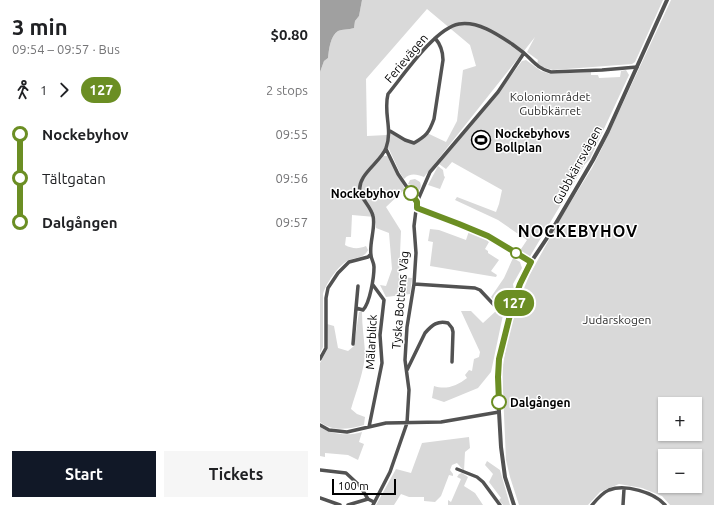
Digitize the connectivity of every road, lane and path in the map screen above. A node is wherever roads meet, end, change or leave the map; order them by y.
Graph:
1 (667, 0) edge
2 (436, 38) junction
3 (524, 53) junction
4 (637, 67) junction
5 (390, 131) junction
6 (386, 149) junction
7 (417, 202) junction
8 (417, 208) junction
9 (370, 255) junction
10 (531, 262) junction
11 (414, 284) junction
12 (373, 285) junction
13 (358, 286) dead end
14 (356, 308) junction
15 (511, 313) junction
16 (353, 344) dead end
17 (320, 359) edge
18 (452, 362) dead end
19 (407, 370) junction
20 (499, 412) junction
21 (407, 424) junction
22 (320, 425) edge
23 (369, 427) junction
24 (457, 469) dead end
25 (320, 470) edge
26 (624, 489) junction
27 (320, 498) edge
28 (368, 499) junction
29 (374, 504) edge
30 (340, 505) edge
31 (348, 505) edge
32 (500, 505) edge
33 (514, 505) edge
34 (592, 505) edge
35 (623, 505) edge
36 (665, 505) edge

1 - 4 street, Gubbkärrsvägen
2 - 3 street, Ferievägen
2 - 5 street, Ferievägen
2 - 5 street
3 - 4 street, Ferievägen
3 - 7 street, Tyska Bottens Väg
4 - 10 street, Gubbkärrsvägen
5 - 6 street, Ferievägen
6 - 7 street
6 - 9 street, Ferievägen
7 - 8 street, Tyska Bottens Väg
8 - 10 street
8 - 11 street, Tyska Bottens Väg
9 - 12 street, Ferievägen
9 - 17 street
10 - 15 street, Gubbkärrsvägen
11 - 15 street
11 - 19 street, Tyska Bottens Väg
12 - 14 street, Ferievägen
12 - 23 street, Mälarblick
13 - 14 street
14 - 16 street
15 - 20 street, Gubbkärrsvägen
18 - 19 street
19 - 21 street, Tyska Bottens Väg
20 - 21 street
20 - 33 street, Gubbkärrsvägen
21 - 23 street
21 - 29 street, Tyska Bottens Väg
22 - 23 street
24 - 32 street
25 - 28 street
26 - 34 street
26 - 35 street
26 - 36 street
27 - 30 street
28 - 29 street
28 - 31 street

